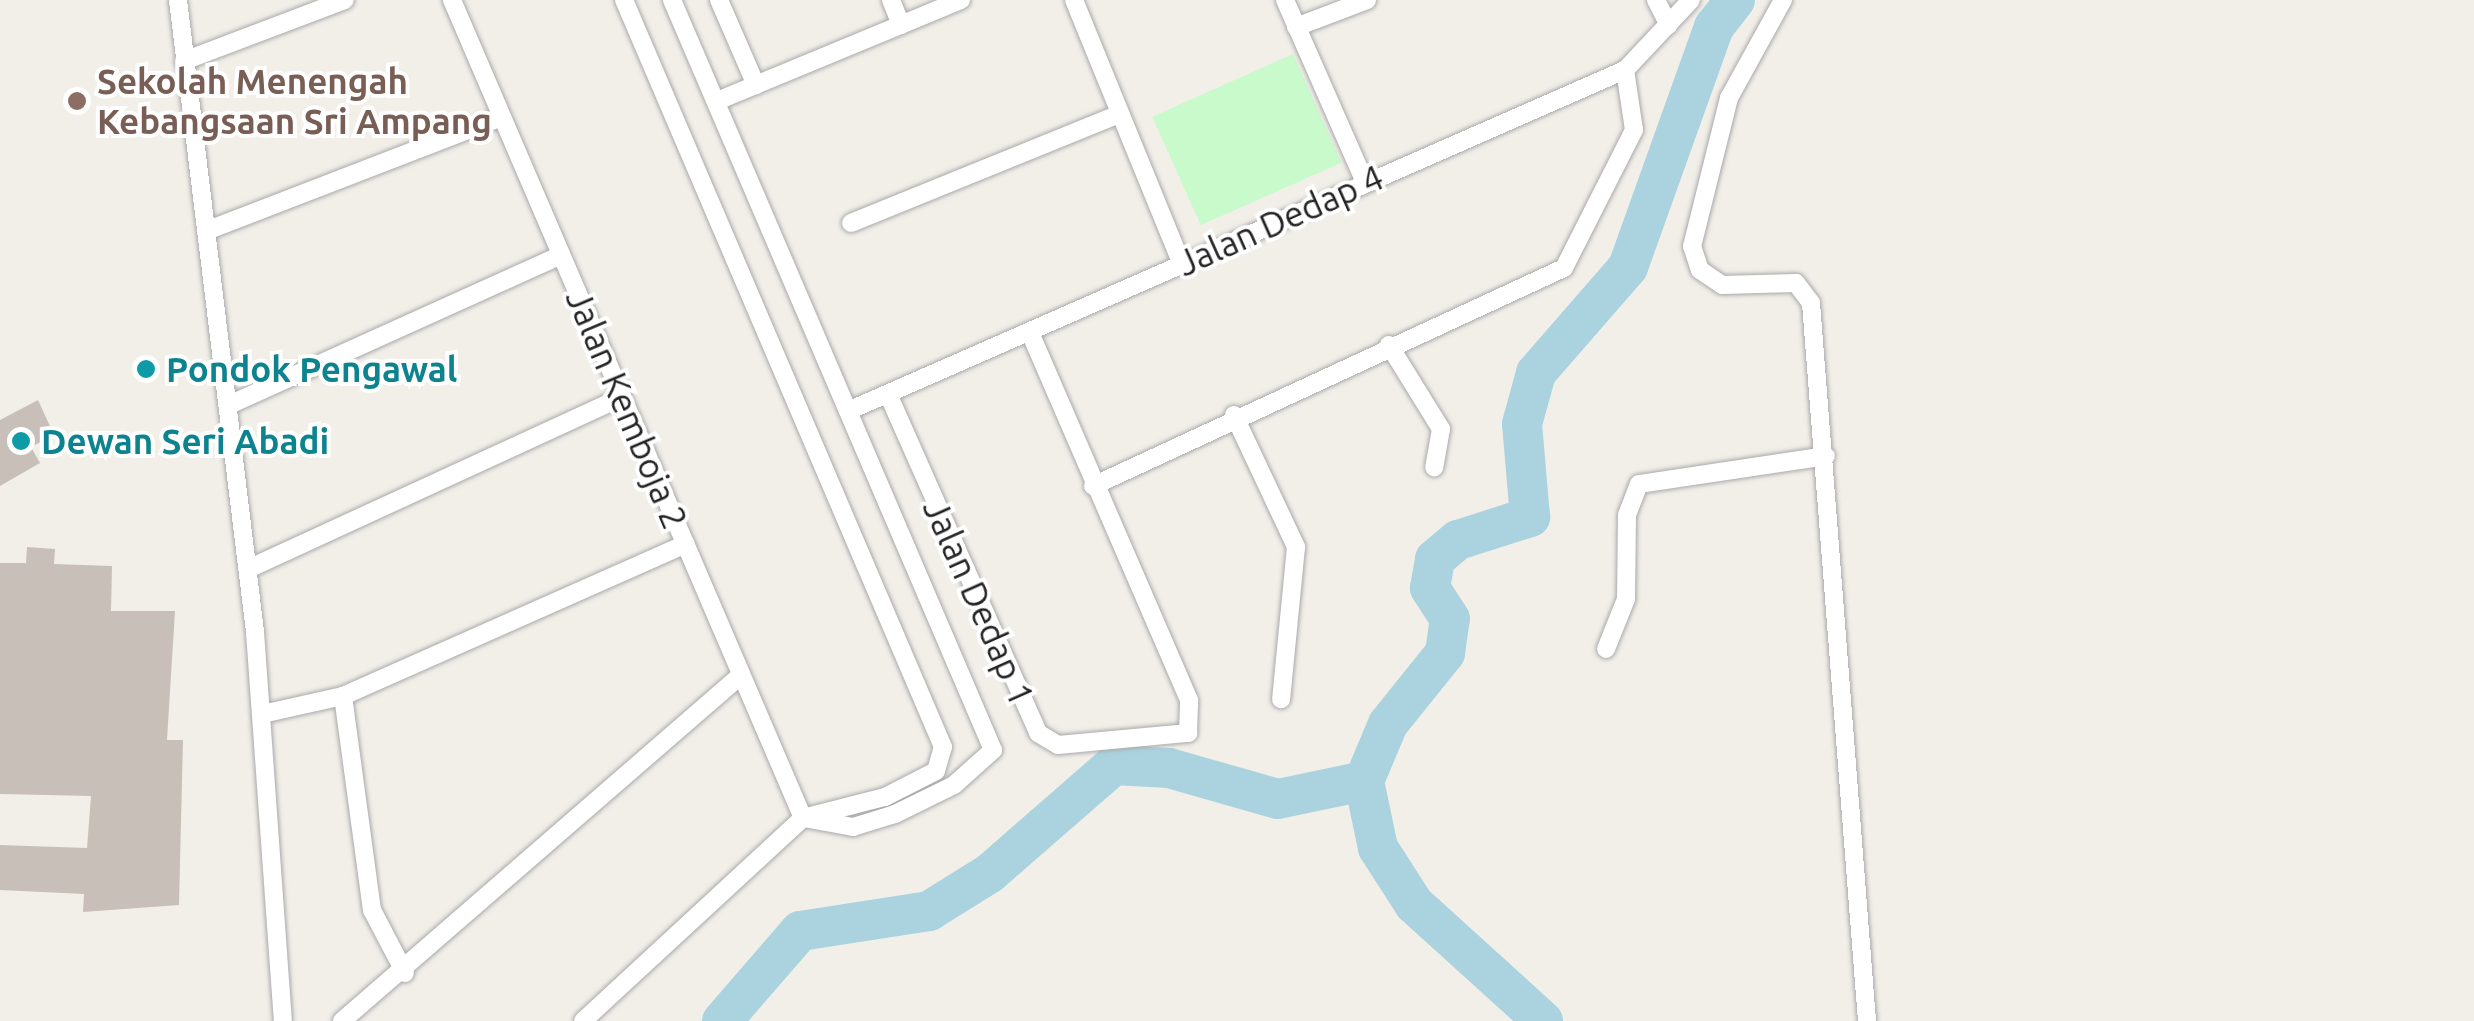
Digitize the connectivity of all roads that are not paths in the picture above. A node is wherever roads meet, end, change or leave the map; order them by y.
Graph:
1 (178, 0) edge
2 (345, 0) edge
3 (452, 0) edge
4 (624, 0) edge
5 (672, 0) edge
6 (719, 0) edge
7 (891, 0) edge
8 (961, 0) edge
9 (1074, 0) edge
10 (1285, 0) edge
11 (1366, 0) edge
12 (1656, 0) edge
13 (1691, 0) edge
14 (1783, 0) edge
15 (901, 25) junction
16 (1669, 25) junction
17 (1296, 27) junction
18 (184, 61) junction
19 (1625, 70) junction
20 (756, 85) junction
21 (717, 102) junction
22 (1120, 114) junction
23 (501, 117) junction
24 (1364, 180) junction
25 (851, 222) dead end
26 (206, 232) junction
27 (561, 254) junction
28 (1182, 264) junction
29 (1030, 333) junction
30 (1389, 345) junction
31 (888, 394) junction
32 (622, 397) junction
33 (229, 405) junction
34 (848, 411) junction
35 (1234, 416) junction
36 (1826, 456) junction
37 (1434, 467) dead end
38 (1094, 486) junction
39 (686, 544) junction
40 (248, 569) junction
41 (1606, 649) dead end
42 (741, 674) junction
43 (343, 696) junction
44 (1280, 700) dead end
45 (262, 714) junction
46 (803, 818) junction
47 (405, 973) junction
48 (284, 1021) edge
49 (342, 1021) edge
50 (583, 1021) edge
51 (1867, 1021) edge

1 - 18 street
2 - 18 street
3 - 23 street, Jalan Kemboja 2
4 - 46 street
5 - 21 street
6 - 20 street
7 - 15 street
8 - 15 street
9 - 22 street
10 - 17 street
11 - 17 street
12 - 16 street
13 - 16 street, Jalan Dedap 4
14 - 36 street
15 - 20 street
16 - 19 street, Jalan Dedap 4
17 - 24 street
18 - 26 street
19 - 24 street, Jalan Dedap 4
19 - 30 street
20 - 21 street
21 - 34 street
22 - 25 street
22 - 28 street
23 - 26 street
23 - 27 street, Jalan Kemboja 2
24 - 28 street, Jalan Dedap 4
26 - 33 street
27 - 32 street, Jalan Kemboja 2
27 - 33 street
28 - 29 street, Jalan Dedap 4
29 - 31 street, Jalan Dedap 4
29 - 38 street
30 - 35 street
30 - 37 street
31 - 34 street, Jalan Dedap 4
31 - 38 street, Jalan Dedap 1
32 - 39 street, Jalan Kemboja 2
32 - 40 street
33 - 40 street
34 - 46 street
35 - 38 street
35 - 44 street
36 - 41 street
36 - 51 street
39 - 42 street, Jalan Kemboja 2
39 - 43 street
40 - 45 street
42 - 46 street, Jalan Kemboja 2
42 - 47 street
43 - 45 street
43 - 47 street
45 - 48 street
46 - 50 street
47 - 49 street

